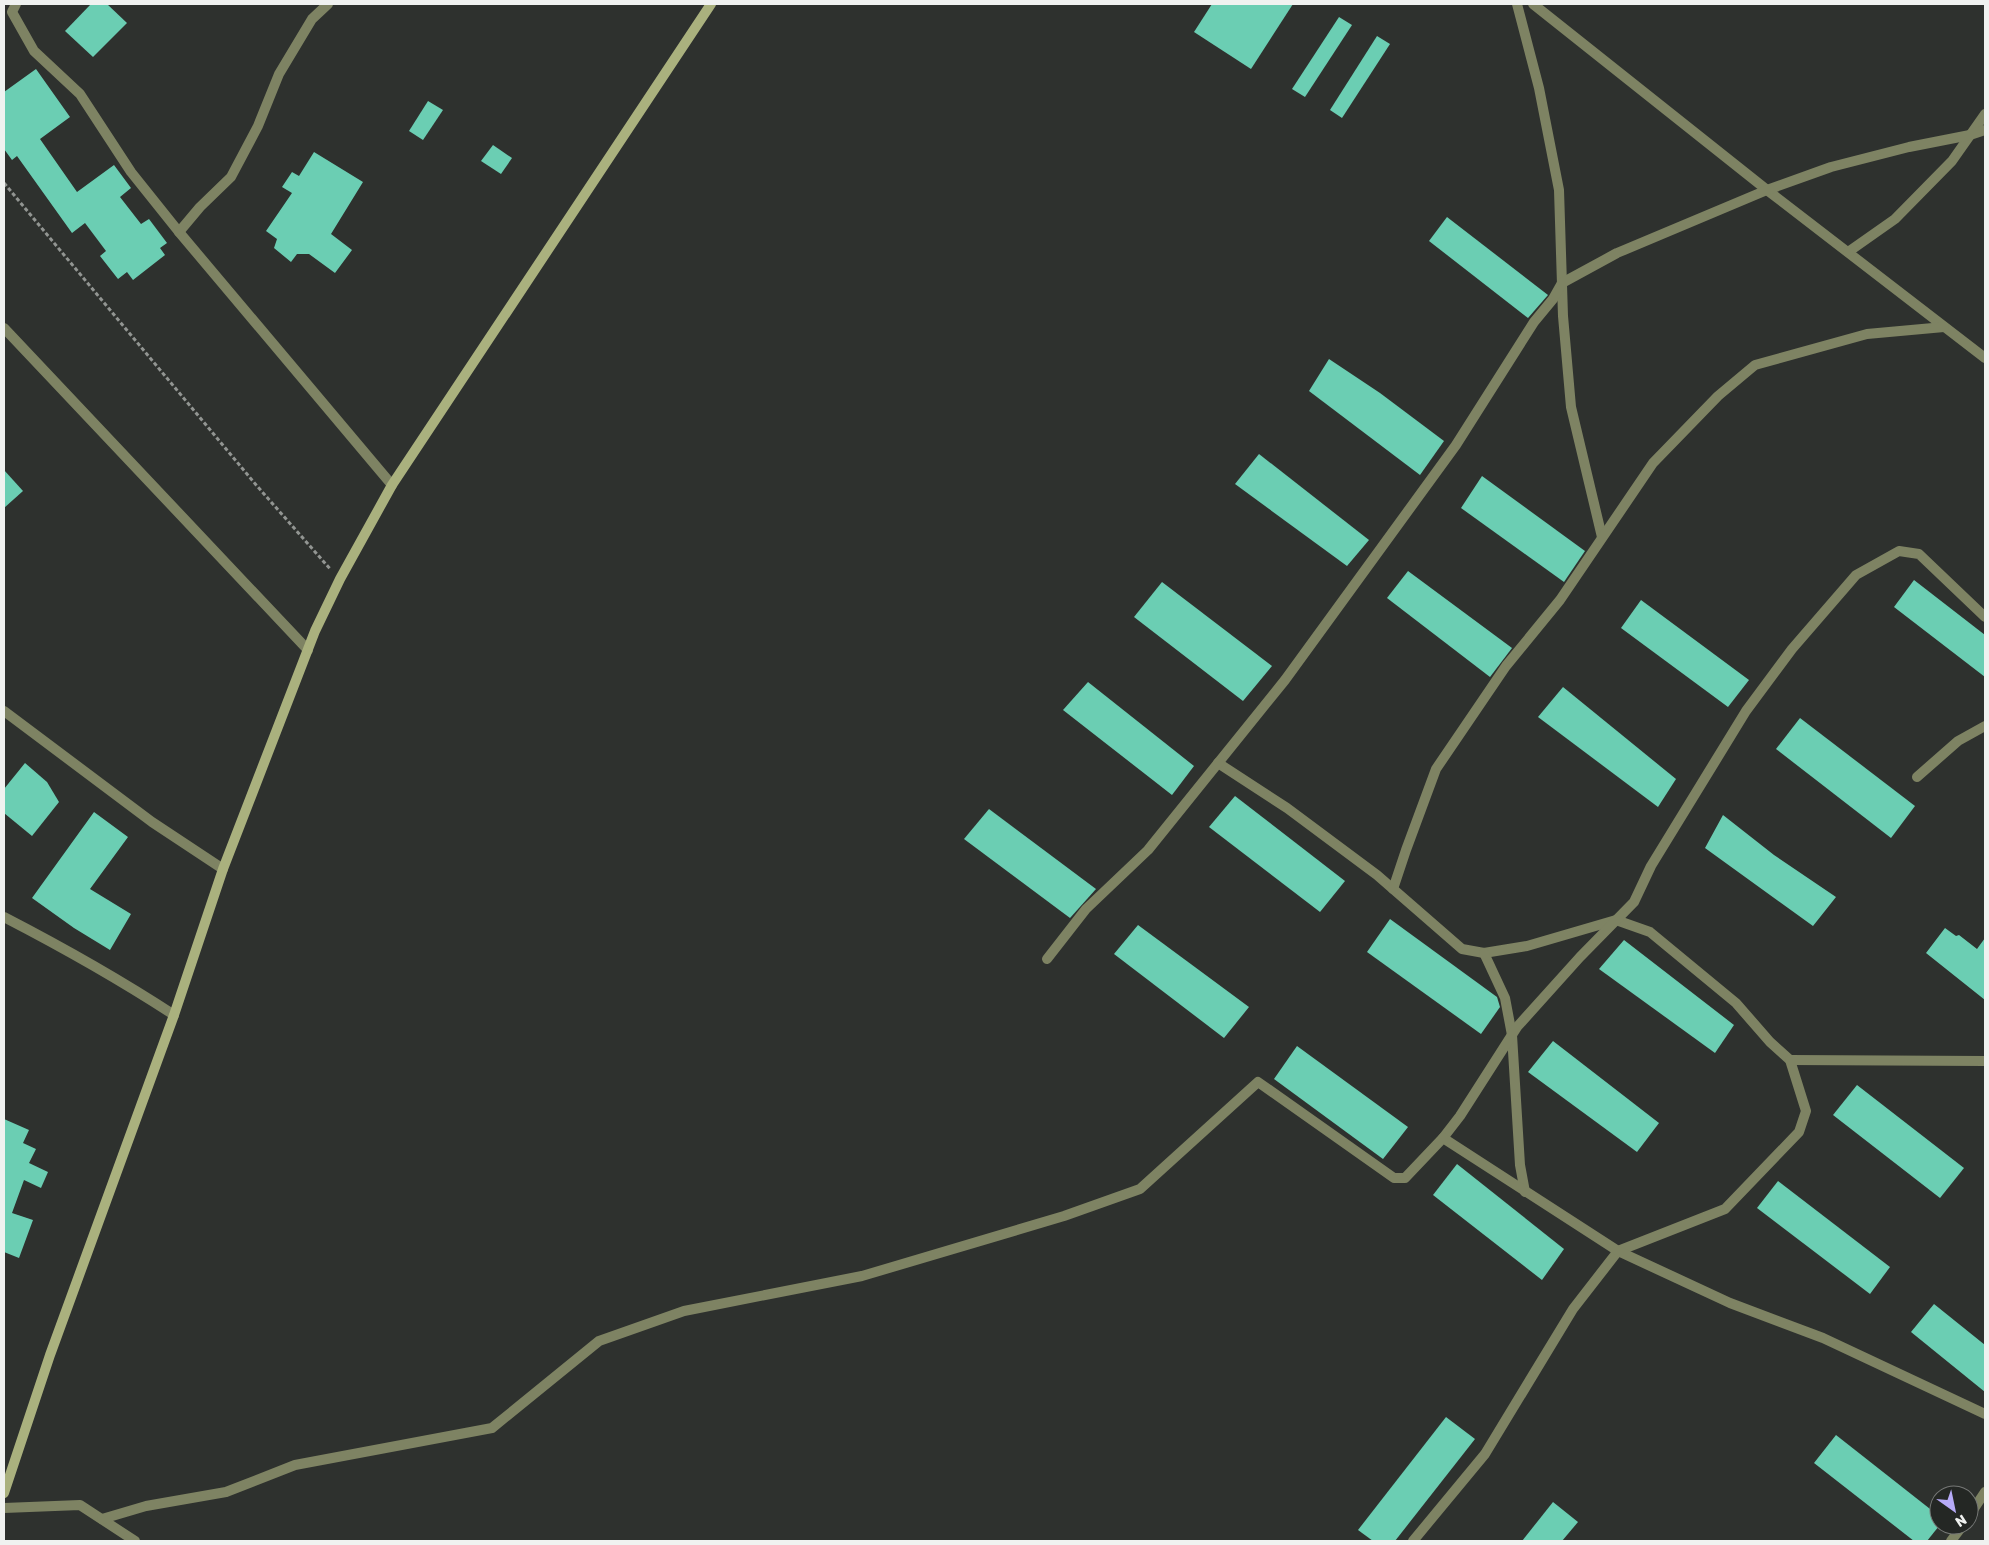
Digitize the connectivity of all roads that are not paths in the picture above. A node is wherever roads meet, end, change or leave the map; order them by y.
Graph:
1 (16, 4) edge
2 (328, 4) edge
3 (711, 4) edge
4 (1517, 4) edge
5 (1533, 4) edge
6 (1985, 114) edge
7 (1985, 130) edge
8 (1970, 135) junction
9 (1767, 190) junction
10 (179, 232) junction
11 (1848, 252) junction
12 (1562, 283) junction
13 (1944, 327) junction
14 (4, 328) edge
15 (1985, 358) edge
16 (392, 485) junction
17 (1602, 537) junction
18 (1985, 617) edge
19 (308, 650) junction
20 (4, 711) edge
21 (1985, 726) edge
22 (1218, 763) junction
23 (1916, 777) dead end
24 (223, 869) junction
25 (1393, 890) junction
26 (4, 917) edge
27 (1616, 920) junction
28 (1484, 953) junction
29 (1047, 958) dead end
30 (174, 1015) junction
31 (1512, 1035) junction
32 (1790, 1060) junction
33 (1985, 1061) edge
34 (1443, 1138) junction
35 (1525, 1192) junction
36 (1618, 1251) junction
37 (1985, 1414) edge
38 (4, 1493) edge
39 (4, 1508) edge
40 (102, 1519) junction
41 (135, 1541) edge
42 (1413, 1541) edge

1 - 10 street
2 - 10 street
3 - 16 main road
4 - 12 street
5 - 9 street
6 - 8 street
7 - 8 street
8 - 9 street
8 - 11 street
9 - 11 street
9 - 12 street
10 - 16 street
11 - 13 street
12 - 17 street
12 - 22 street
13 - 15 street
13 - 17 street
14 - 19 street
16 - 19 main road
17 - 25 street
18 - 27 street
19 - 24 main road
20 - 24 street
21 - 23 street
22 - 25 street
22 - 29 street
24 - 30 main road
25 - 28 street
26 - 30 street
27 - 28 street
27 - 31 street
27 - 32 street
28 - 31 street
30 - 38 main road
31 - 34 street
31 - 35 street
32 - 33 street
32 - 36 street
34 - 35 street
34 - 40 street
35 - 36 street
36 - 37 street
36 - 42 street
39 - 40 street
40 - 41 street

